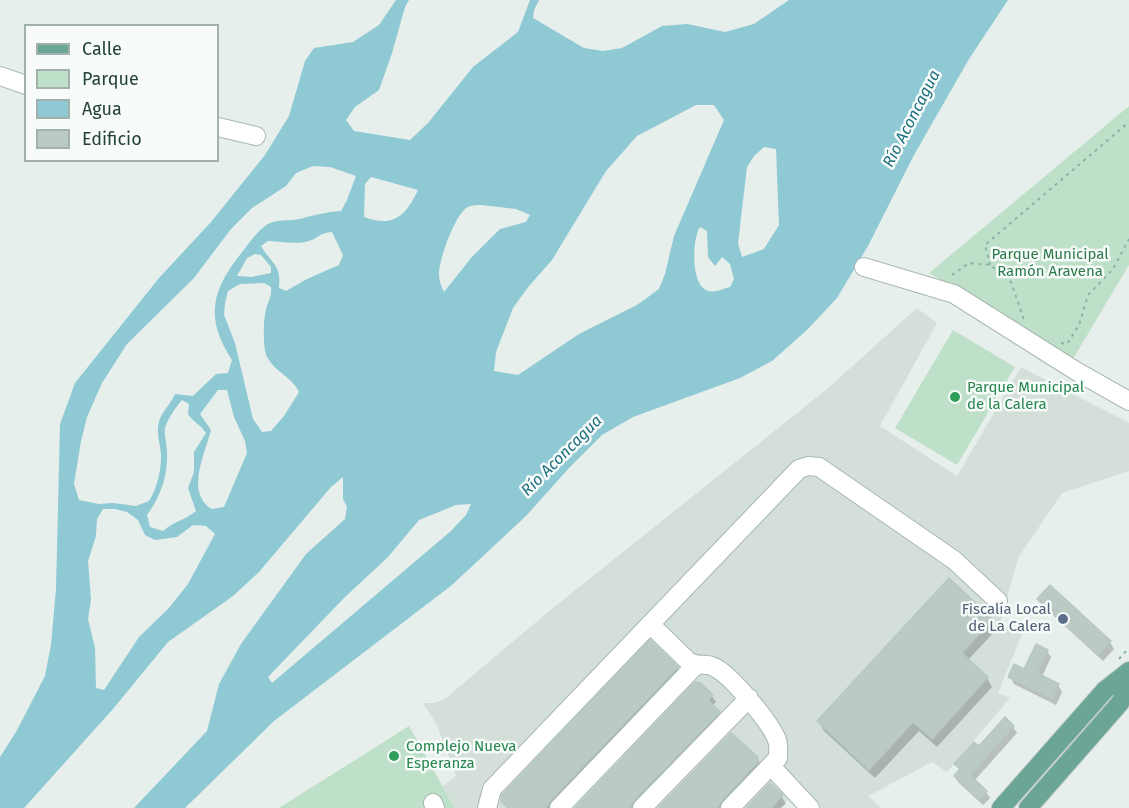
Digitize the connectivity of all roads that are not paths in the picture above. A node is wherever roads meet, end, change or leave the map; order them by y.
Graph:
1 (0, 76) edge
2 (24, 84) edge
3 (219, 128) edge
4 (256, 136) dead end
5 (864, 267) dead end
6 (1129, 401) edge
7 (998, 601) dead end
8 (650, 624) junction
9 (695, 666) junction
10 (1129, 671) edge
11 (1129, 685) edge
12 (749, 698) junction
13 (771, 766) junction
14 (487, 808) edge
15 (559, 808) edge
16 (642, 808) edge
17 (730, 808) edge
18 (810, 808) edge
19 (1001, 808) edge
20 (1028, 808) edge

1 - 2 street
3 - 4 street
5 - 6 street
7 - 8 street
8 - 9 street
8 - 14 street
9 - 12 street
9 - 15 street
10 - 19 main road
11 - 20 main road
12 - 13 street
12 - 16 street
13 - 17 street
13 - 18 street

